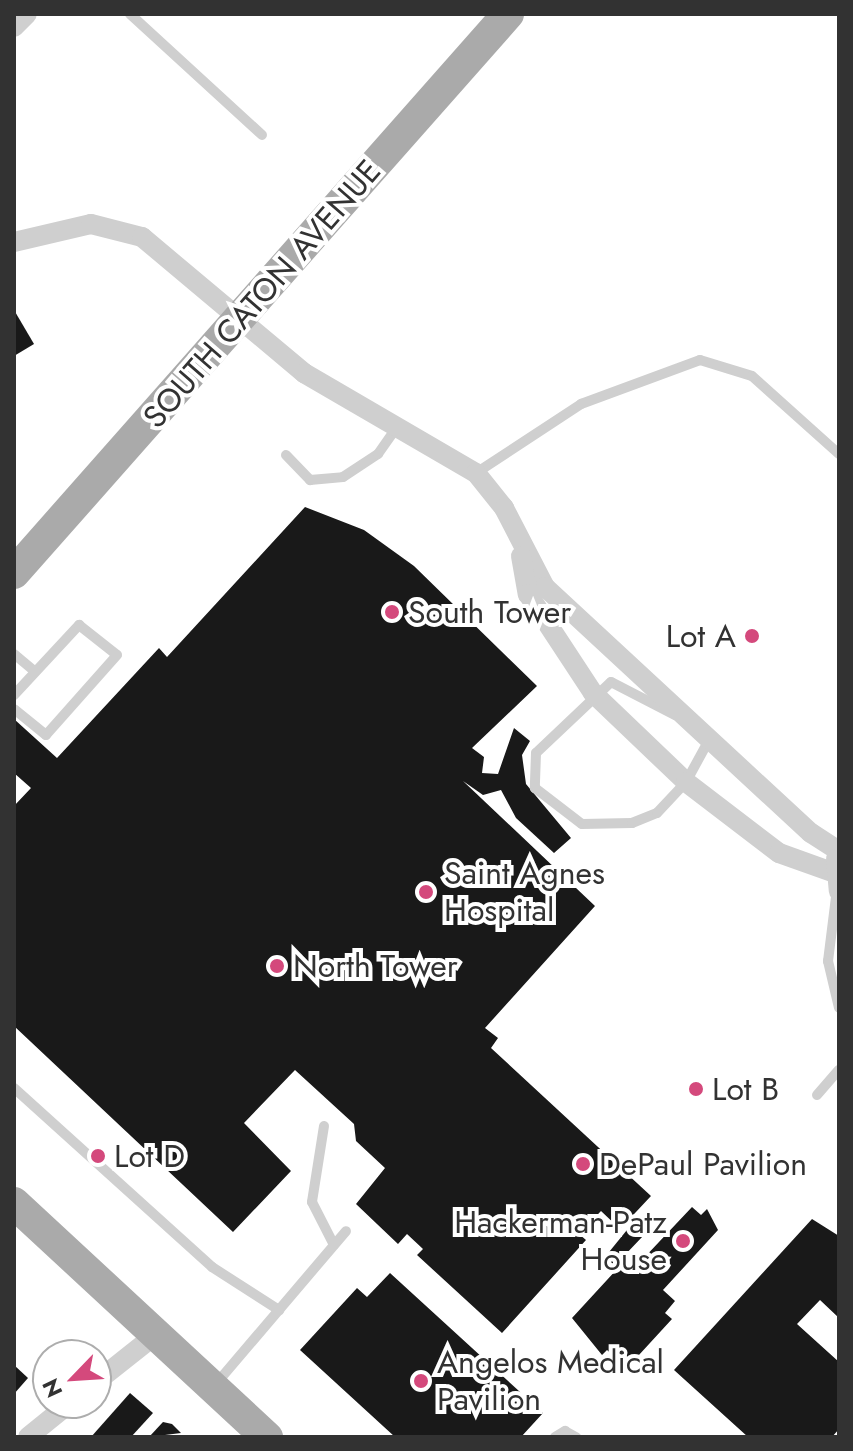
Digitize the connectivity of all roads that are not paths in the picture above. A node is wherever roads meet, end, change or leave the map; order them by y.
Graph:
1 (27, 14) edge
2 (130, 14) edge
3 (508, 14) edge
4 (14, 27) edge
5 (262, 135) dead end
6 (14, 242) edge
7 (241, 321) junction
8 (398, 425) junction
9 (839, 454) edge
10 (286, 455) dead end
11 (476, 473) junction
12 (518, 541) junction
13 (14, 573) edge
14 (14, 654) edge
15 (32, 669) junction
16 (593, 693) junction
17 (14, 695) edge
18 (14, 709) edge
19 (688, 721) junction
20 (709, 740) junction
21 (686, 782) junction
22 (837, 872) edge
23 (839, 1008) edge
24 (839, 1070) edge
25 (14, 1088) edge
26 (817, 1095) dead end
27 (324, 1126) dead end
28 (14, 1203) edge
29 (346, 1231) dead end
30 (334, 1245) junction
31 (279, 1310) junction
32 (155, 1335) junction
33 (112, 1369) edge
34 (213, 1387) junction
35 (50, 1419) edge
36 (28, 1437) edge
37 (267, 1437) edge
38 (555, 1437) edge
39 (576, 1437) edge

1 - 4 street
2 - 5 lane
3 - 7 main road, SOUTH CATON AVENUE
6 - 7 street
7 - 8 street
7 - 13 main road, SOUTH CATON AVENUE
8 - 10 lane
8 - 11 street
9 - 11 lane
11 - 12 street
12 - 16 street
12 - 19 street
14 - 15 lane
15 - 17 lane
15 - 18 lane
16 - 19 lane
16 - 21 street
16 - 21 lane
19 - 20 street
20 - 21 lane
20 - 22 street
21 - 22 street
22 - 23 lane
24 - 26 lane
25 - 31 lane
27 - 30 lane
28 - 32 main road
29 - 30 lane
30 - 31 lane
31 - 34 lane
32 - 33 street
32 - 34 main road
34 - 37 main road
35 - 36 street
38 - 39 lane

